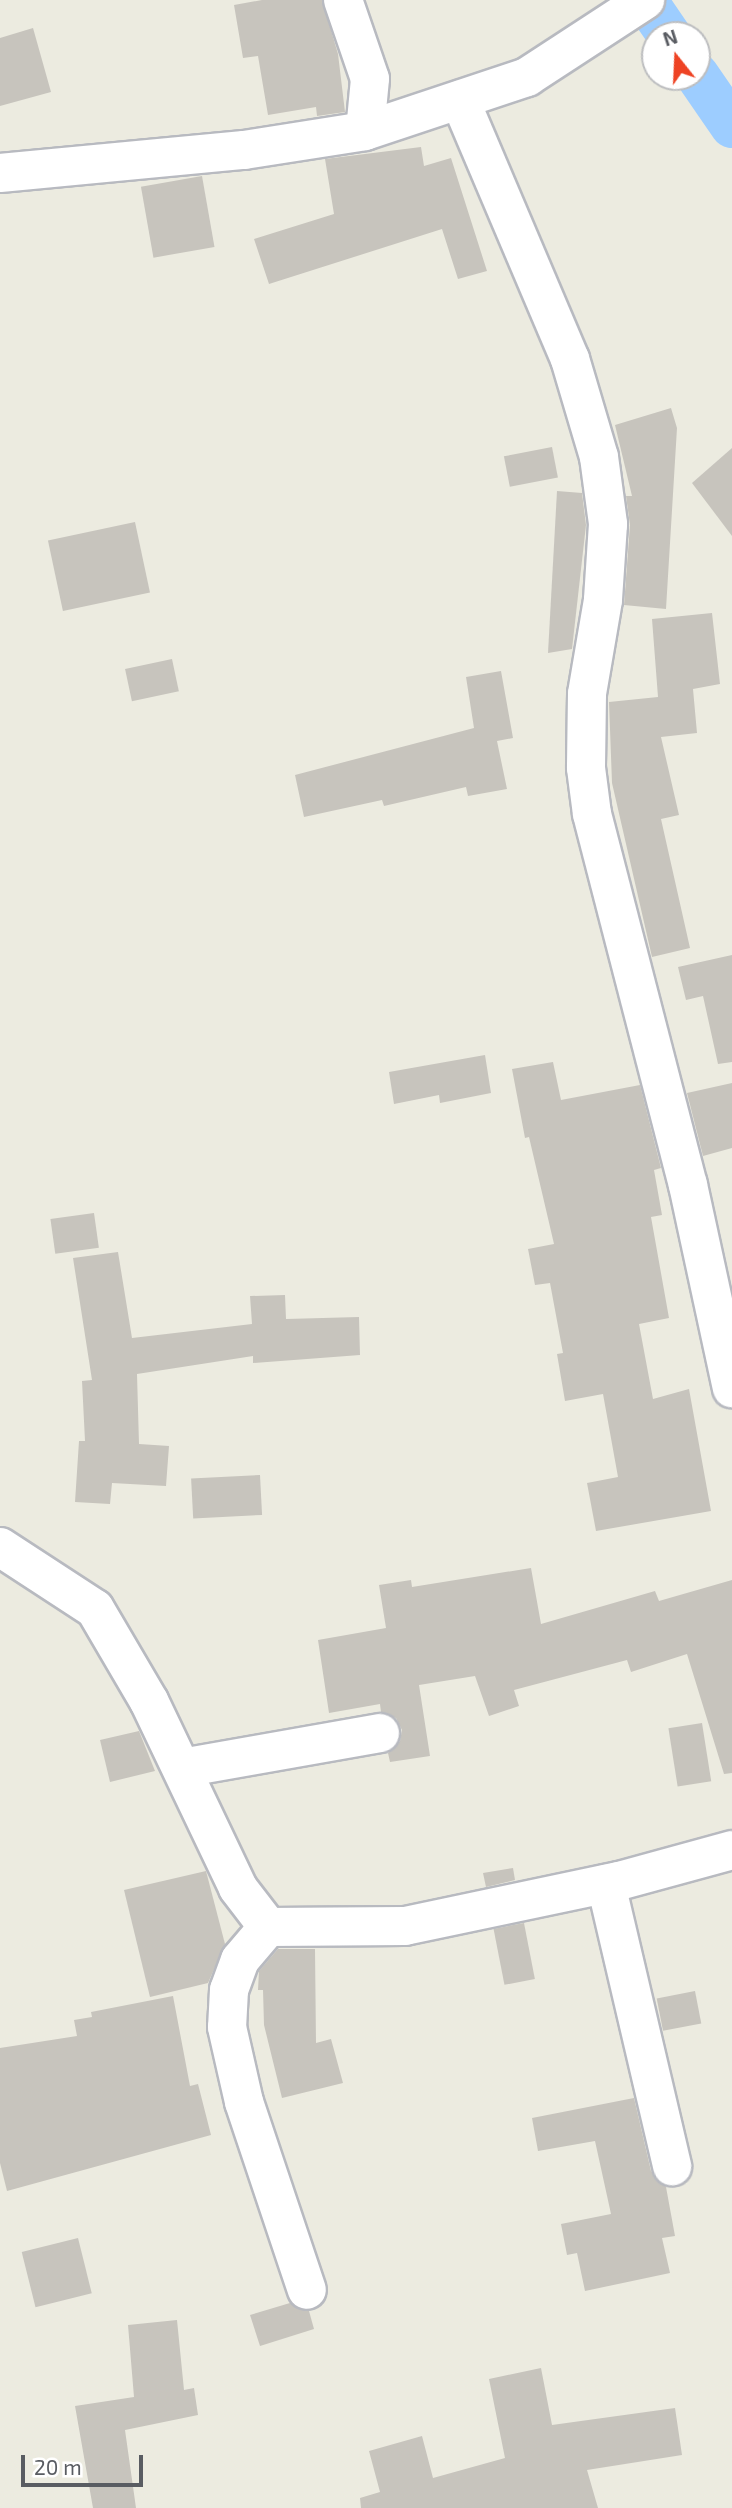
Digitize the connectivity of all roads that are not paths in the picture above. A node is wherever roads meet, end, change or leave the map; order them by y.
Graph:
1 (343, 0) edge
2 (646, 0) edge
3 (460, 100) junction
4 (365, 131) junction
5 (0, 173) edge
6 (732, 1388) edge
7 (0, 1546) edge
8 (380, 1732) dead end
9 (182, 1768) junction
10 (732, 1850) edge
11 (606, 1884) junction
12 (268, 1927) junction
13 (672, 2166) dead end
14 (307, 2290) dead end

1 - 4 street
2 - 3 street
3 - 4 street
3 - 6 street
4 - 5 street
7 - 9 street
8 - 9 street
9 - 12 street
10 - 11 street
11 - 12 street
11 - 13 street
12 - 14 street

